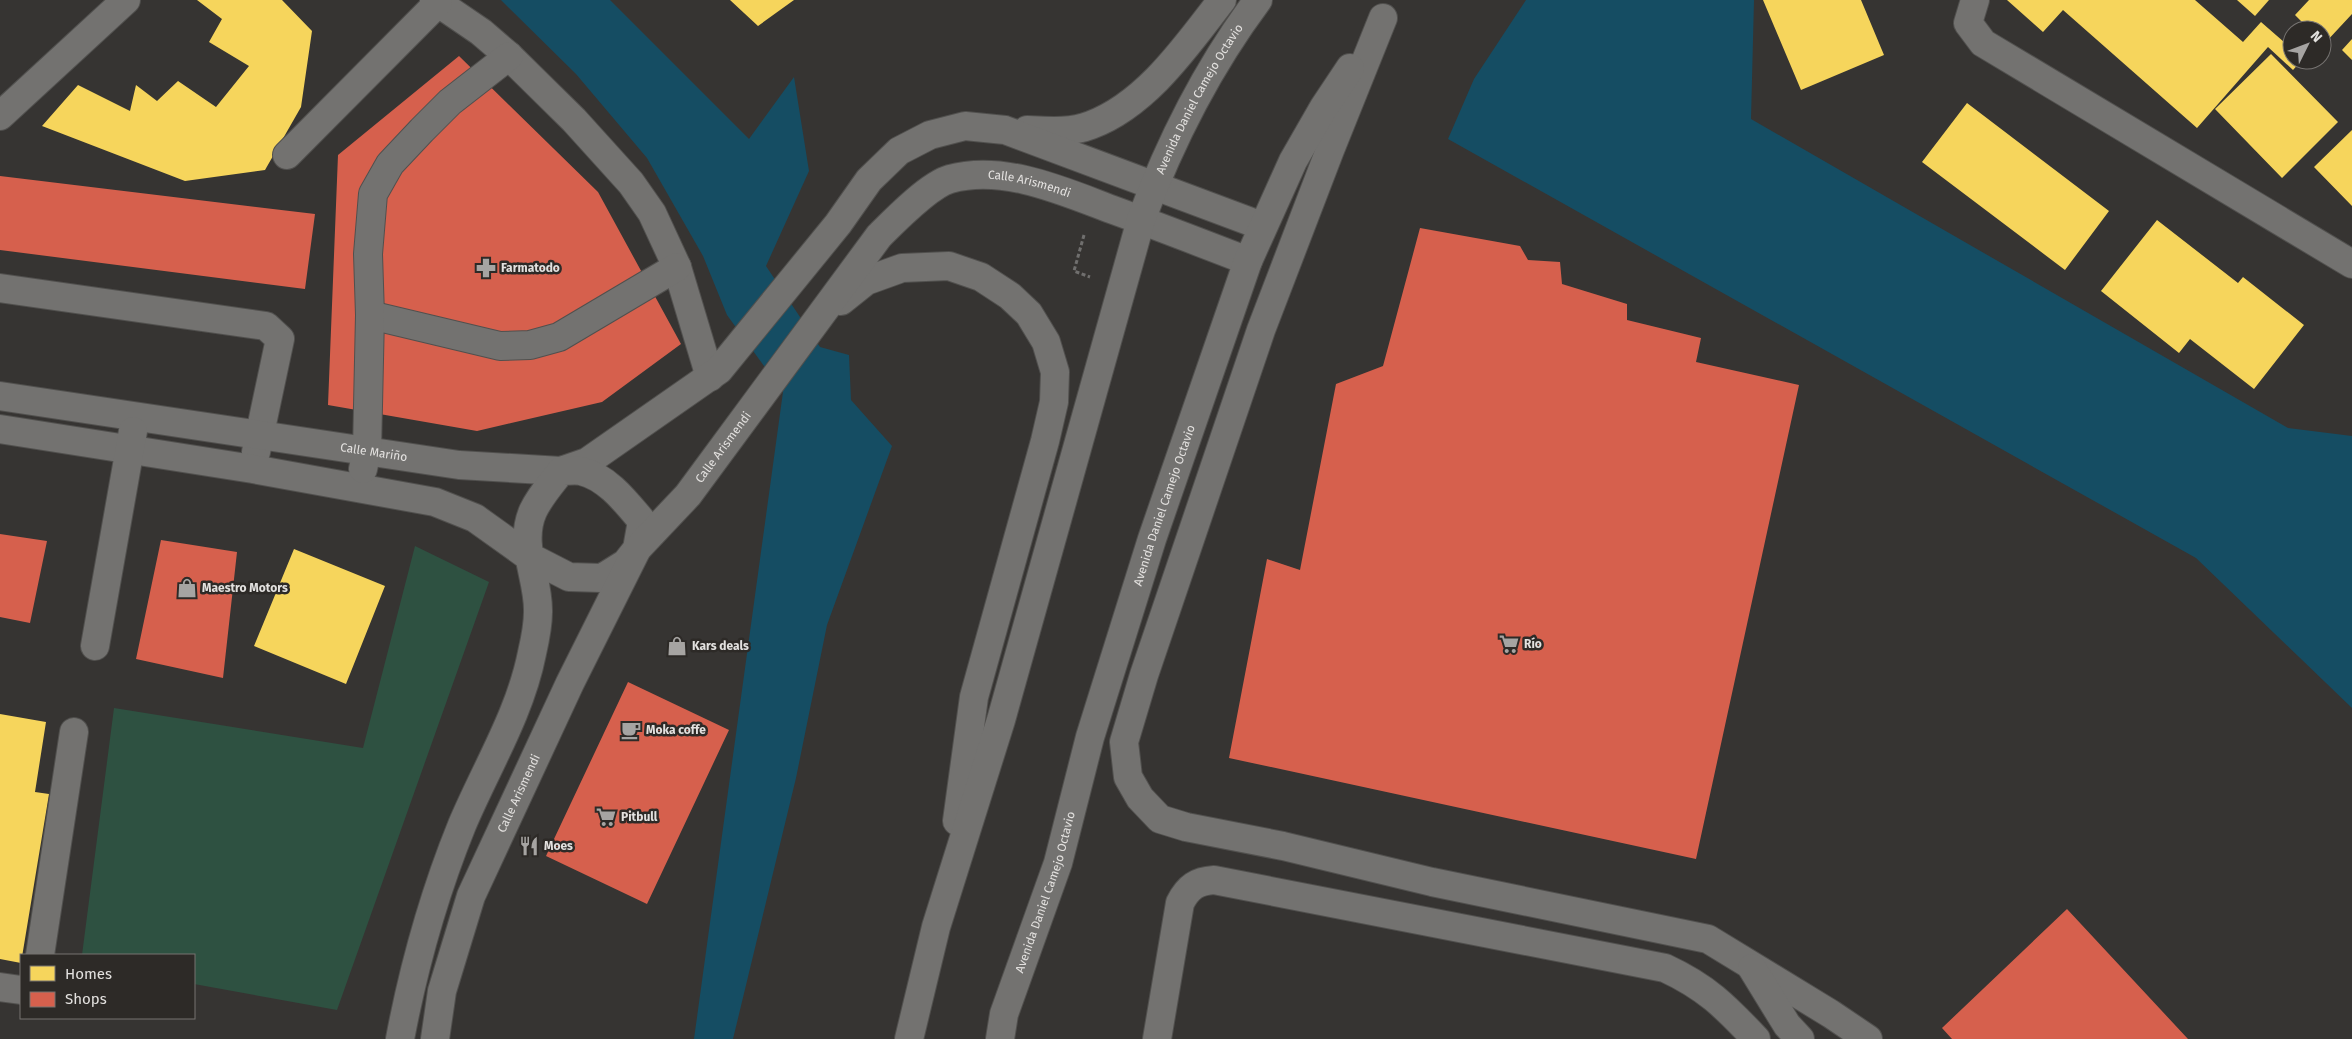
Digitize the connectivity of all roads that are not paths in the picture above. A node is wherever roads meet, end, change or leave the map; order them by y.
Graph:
1 (126, 0) edge
2 (1222, 0) edge
3 (1258, 0) edge
4 (1975, 0) edge
5 (436, 2) edge
6 (1389, 9) edge
7 (509, 56) junction
8 (0, 116) edge
9 (1006, 130) junction
10 (287, 155) dead end
11 (1154, 185) junction
12 (1141, 220) junction
13 (1262, 226) junction
14 (1248, 261) junction
15 (2352, 264) edge
16 (677, 267) junction
17 (0, 288) edge
18 (370, 315) junction
19 (822, 315) junction
20 (715, 373) junction
21 (0, 396) edge
22 (136, 416) junction
23 (0, 429) edge
24 (260, 436) junction
25 (130, 448) junction
26 (367, 451) junction
27 (253, 469) junction
28 (561, 471) junction
29 (360, 488) junction
30 (637, 549) junction
31 (528, 556) junction
32 (95, 646) dead end
33 (74, 732) dead end
34 (956, 863) junction
35 (1456, 887) junction
36 (1447, 926) junction
37 (40, 954) edge
38 (1749, 964) junction
39 (0, 987) edge
40 (20, 990) edge
41 (400, 1039) edge
42 (434, 1039) edge
43 (909, 1039) edge
44 (1000, 1039) edge
45 (1156, 1039) edge
46 (1756, 1039) edge
47 (1800, 1039) edge
48 (1868, 1039) edge

1 - 8 street
2 - 9 street
3 - 11 street, Avenida Daniel Camejo Octavio
4 - 15 street
5 - 7 street
5 - 10 street
6 - 13 street, Avenida Daniel Camejo Octavio
6 - 35 street
7 - 16 street
7 - 18 street
9 - 11 street
9 - 20 street, Calle Mariño
11 - 12 street, Avenida Daniel Camejo Octavio
11 - 13 street
12 - 14 street, Calle Arismendi
12 - 19 street, Calle Arismendi
12 - 34 street, Avenida Daniel Camejo Octavio
13 - 14 street, Avenida Daniel Camejo Octavio
14 - 44 street, Avenida Daniel Camejo Octavio
16 - 18 street
16 - 20 street
17 - 24 street
18 - 26 street
19 - 30 street, Calle Arismendi
19 - 34 street
20 - 28 street, Calle Mariño
21 - 22 street, Calle Mariño
22 - 24 street, Calle Mariño
22 - 25 street
23 - 25 street
24 - 26 street, Calle Mariño
24 - 27 street
25 - 27 street
25 - 32 street
26 - 28 street, Calle Mariño
26 - 29 street
27 - 29 street
28 - 30 street
28 - 31 street
29 - 31 street
30 - 31 street
30 - 42 street, Calle Arismendi
31 - 41 street
33 - 37 street
34 - 43 street, Avenida Daniel Camejo Octavio
35 - 36 street
35 - 38 street
36 - 45 street
36 - 46 street
38 - 47 street
38 - 48 street
39 - 40 street

